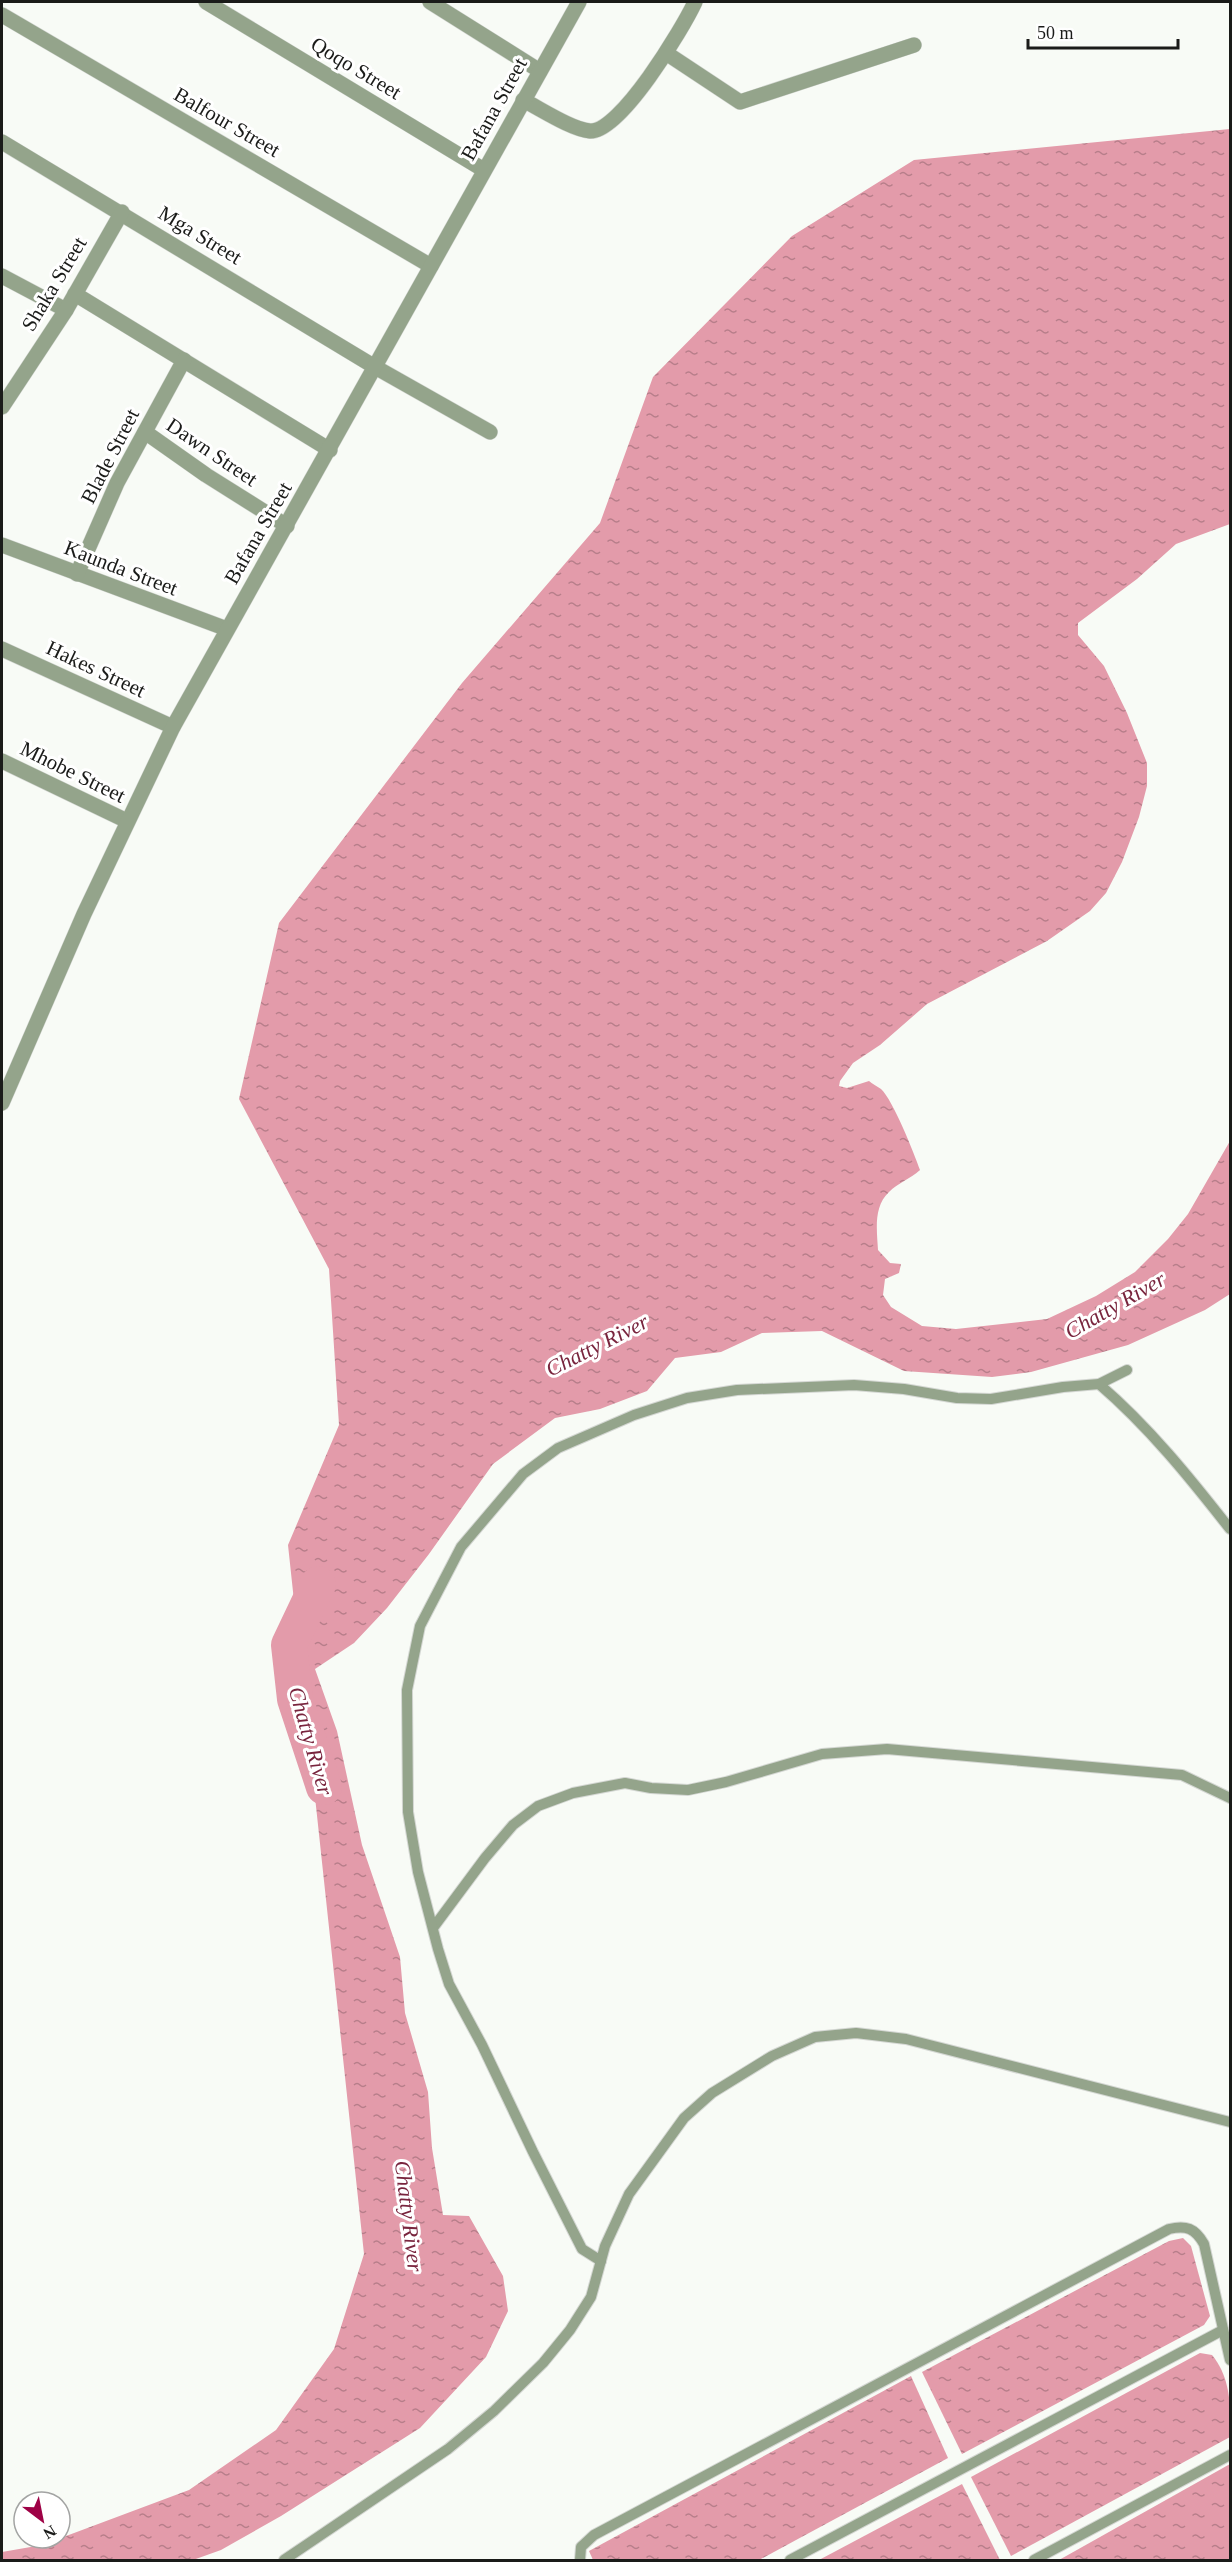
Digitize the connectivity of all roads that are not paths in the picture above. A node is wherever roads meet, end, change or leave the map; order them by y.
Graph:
1 (206, 2) edge
2 (430, 2) edge
3 (579, 2) edge
4 (695, 2) edge
5 (2, 15) edge
6 (914, 45) dead end
7 (666, 52) junction
8 (540, 71) junction
9 (523, 100) junction
10 (2, 142) edge
11 (484, 170) junction
12 (122, 212) junction
13 (431, 266) junction
14 (2, 276) edge
15 (75, 294) junction
16 (66, 310) junction
17 (184, 360) junction
18 (375, 367) junction
19 (7, 386) edge
20 (2, 407) edge
21 (145, 432) junction
22 (490, 432) dead end
23 (330, 450) junction
24 (287, 526) junction
25 (2, 545) edge
26 (77, 574) junction
27 (227, 630) junction
28 (2, 649) edge
29 (173, 727) junction
30 (2, 760) edge
31 (127, 821) junction
32 (2, 1102) edge
33 (1127, 1370) dead end
34 (1099, 1384) junction
35 (1230, 1529) edge
36 (1230, 1798) edge
37 (433, 1928) junction
38 (1230, 2122) edge
39 (601, 2261) junction
40 (1223, 2330) junction
41 (1230, 2360) edge
42 (1230, 2455) edge
43 (284, 2560) edge
44 (580, 2560) edge
45 (790, 2560) edge
46 (1034, 2560) edge

1 - 11 street, Qoqo Street
2 - 8 street
3 - 8 street, Bafana Street
4 - 7 street
5 - 13 street, Balfour Street
6 - 7 street
7 - 9 street
8 - 9 street, Bafana Street
9 - 11 street, Bafana Street
10 - 12 street, Mga Street
11 - 13 street, Bafana Street
12 - 15 street, Shaka Street
12 - 18 street, Mga Street
13 - 18 street, Bafana Street
14 - 16 street
15 - 16 street, Shaka Street
15 - 17 street
16 - 19 street, Shaka Street
17 - 21 street, Blade Street
17 - 23 street
18 - 22 street, Mga Street
18 - 23 street, Bafana Street
19 - 20 street, Shaka Street
21 - 24 street, Dawn Street
21 - 26 street, Blade Street
23 - 24 street, Bafana Street
24 - 27 street, Bafana Street
25 - 26 street, Kaunda Street
26 - 27 street, Kaunda Street
27 - 29 street, Bafana Street
28 - 29 street, Hakes Street
29 - 31 street, Bafana Street
30 - 31 street, Mhobe Street
31 - 32 street, Bafana Street
33 - 34 lane
34 - 35 lane
34 - 37 lane
36 - 37 lane
37 - 39 lane
38 - 39 lane
39 - 43 lane
40 - 41 lane
40 - 44 lane
40 - 45 lane
42 - 46 lane

